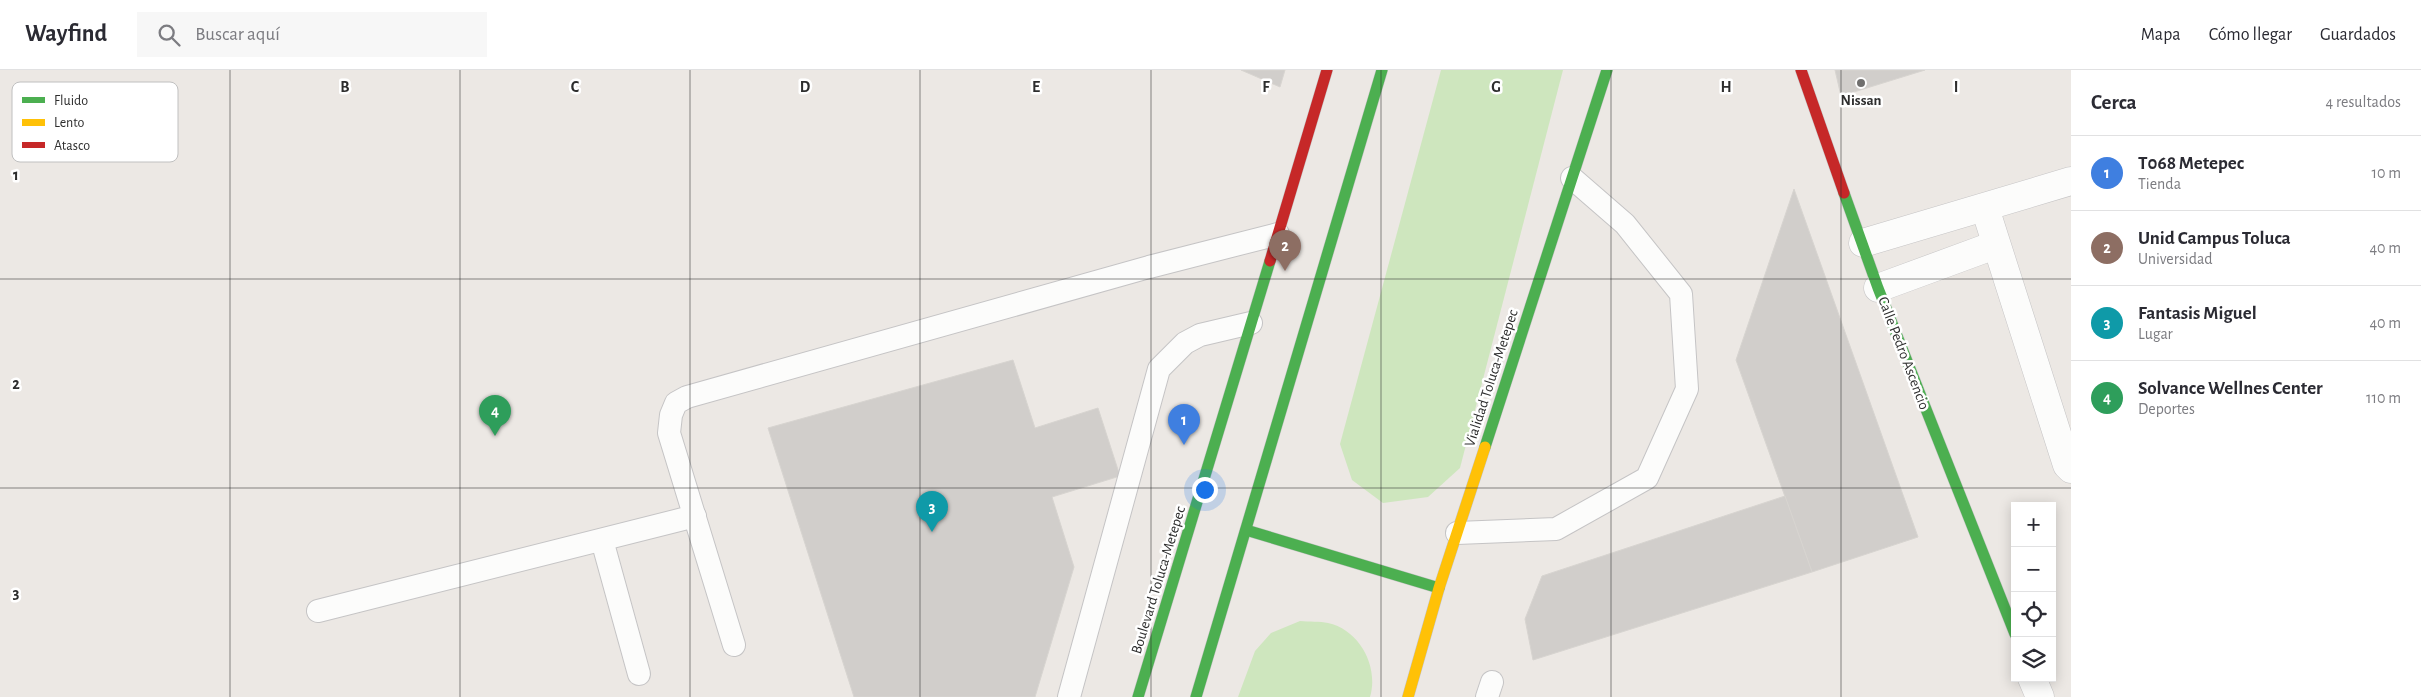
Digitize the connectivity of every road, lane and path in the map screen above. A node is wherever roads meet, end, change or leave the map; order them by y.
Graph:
1 (1327, 70) edge
2 (1382, 70) edge
3 (1607, 70) edge
4 (1801, 70) edge
5 (1572, 178) junction
6 (2071, 180) edge
7 (1985, 208) junction
8 (1278, 234) junction
9 (1863, 243) junction
10 (1995, 245) junction
11 (1878, 288) junction
12 (1251, 323) junction
13 (2071, 469) edge
14 (695, 516) junction
15 (1246, 530) junction
16 (1457, 533) junction
17 (602, 540) junction
18 (1439, 588) junction
19 (318, 611) dead end
20 (2011, 624) edge
21 (734, 645) dead end
22 (639, 674) dead end
23 (2034, 682) edge
24 (1069, 697) edge
25 (1138, 697) edge
26 (1196, 697) edge
27 (1408, 697) edge
28 (2040, 697) edge

1 - 8 main road, Boulevard Toluca-Metepec
2 - 15 main road
3 - 5 main road, Vialidad Toluca-Metepec
4 - 9 main road, Calle Pedro Ascencio
5 - 16 main road, Vialidad Toluca-Metepec
5 - 16 lane
6 - 7 street
7 - 9 street
7 - 10 street
8 - 12 main road, Boulevard Toluca-Metepec
8 - 14 lane
9 - 11 main road, Calle Pedro Ascencio
10 - 11 street
10 - 13 street
11 - 20 main road, Calle Pedro Ascencio
12 - 24 lane
12 - 25 main road, Boulevard Toluca-Metepec
14 - 17 lane
14 - 21 lane
15 - 18 main road
15 - 26 main road
16 - 18 main road, Vialidad Toluca-Metepec
17 - 19 lane
17 - 22 lane
18 - 27 main road, Vialidad Toluca-Metepec
23 - 28 street

